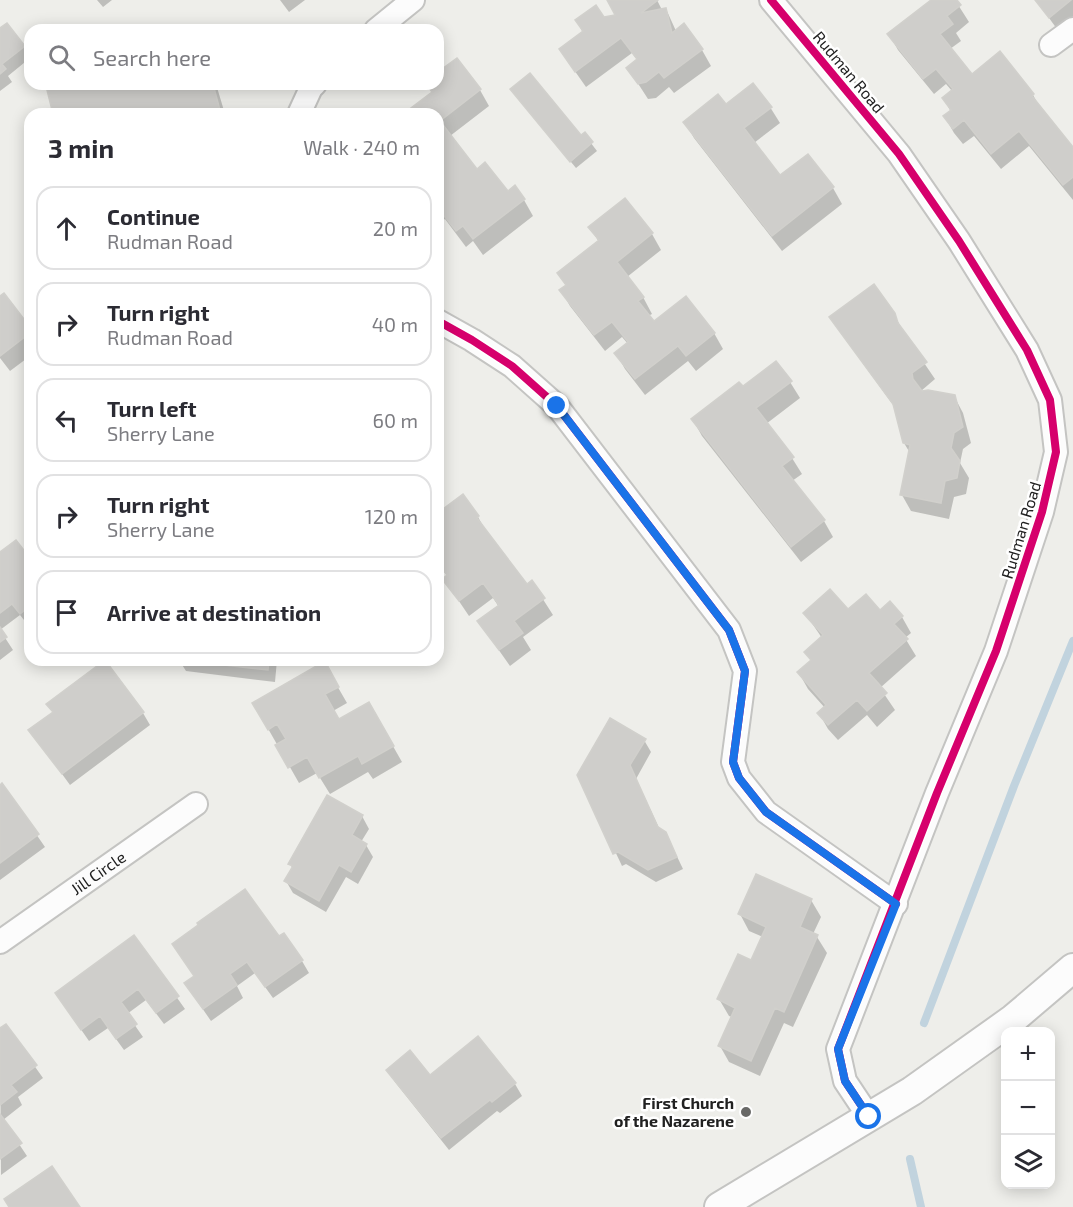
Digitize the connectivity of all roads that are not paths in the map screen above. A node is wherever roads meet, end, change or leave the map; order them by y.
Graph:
1 (413, 0) edge
2 (771, 0) edge
3 (383, 24) edge
4 (1073, 29) edge
5 (1051, 45) dead end
6 (312, 90) edge
7 (302, 108) edge
8 (444, 324) edge
9 (196, 804) dead end
10 (896, 904) junction
11 (0, 942) edge
12 (1073, 968) edge
13 (869, 1117) junction
14 (719, 1207) edge

1 - 3 street
2 - 10 street, Rudman Road
4 - 5 street
6 - 7 street
8 - 10 street
9 - 11 street, Jill Circle
10 - 13 street, Rudman Road
12 - 13 street
13 - 14 street

